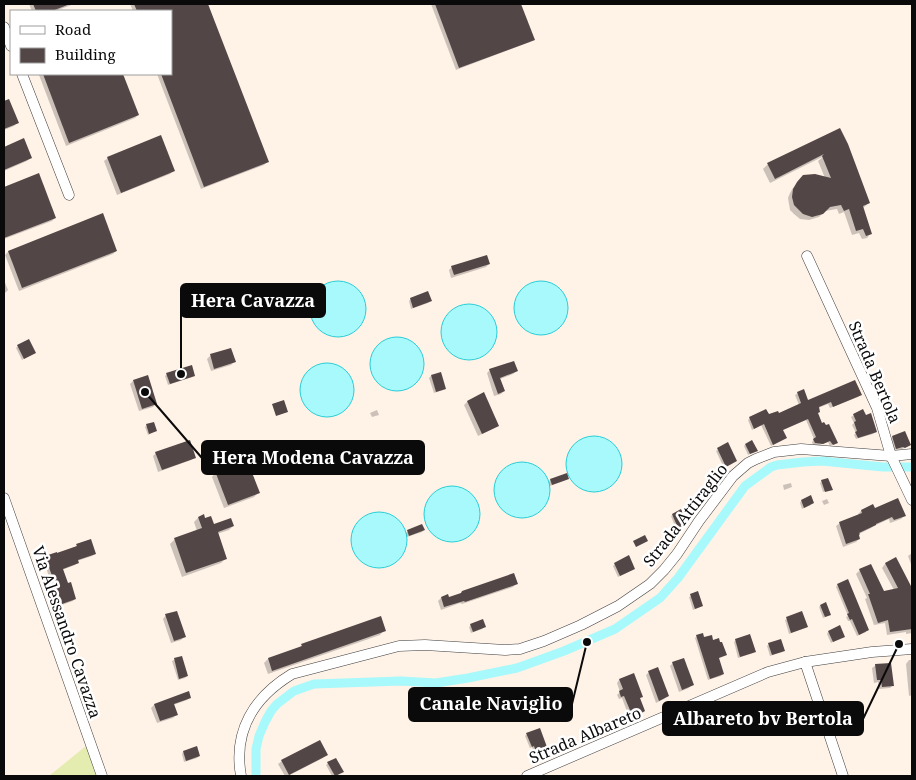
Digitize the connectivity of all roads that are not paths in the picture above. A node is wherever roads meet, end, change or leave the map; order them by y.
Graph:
1 (4, 27) edge
2 (10, 43) edge
3 (22, 75) edge
4 (69, 195) dead end
5 (807, 256) dead end
6 (912, 454) edge
7 (891, 456) junction
8 (4, 498) edge
9 (912, 500) edge
10 (912, 650) edge
11 (805, 662) junction
12 (102, 776) edge
13 (241, 776) edge
14 (527, 776) edge
15 (843, 776) edge

1 - 2 street
3 - 4 street
5 - 7 street, Strada Bertola
6 - 7 street, Strada Attiraglio
7 - 9 street, Strada Bertola
7 - 13 street, Strada Attiraglio
8 - 12 street, Via Alessandro Cavazza
10 - 11 street, Strada Albareto
11 - 14 street, Strada Albareto
11 - 15 street

